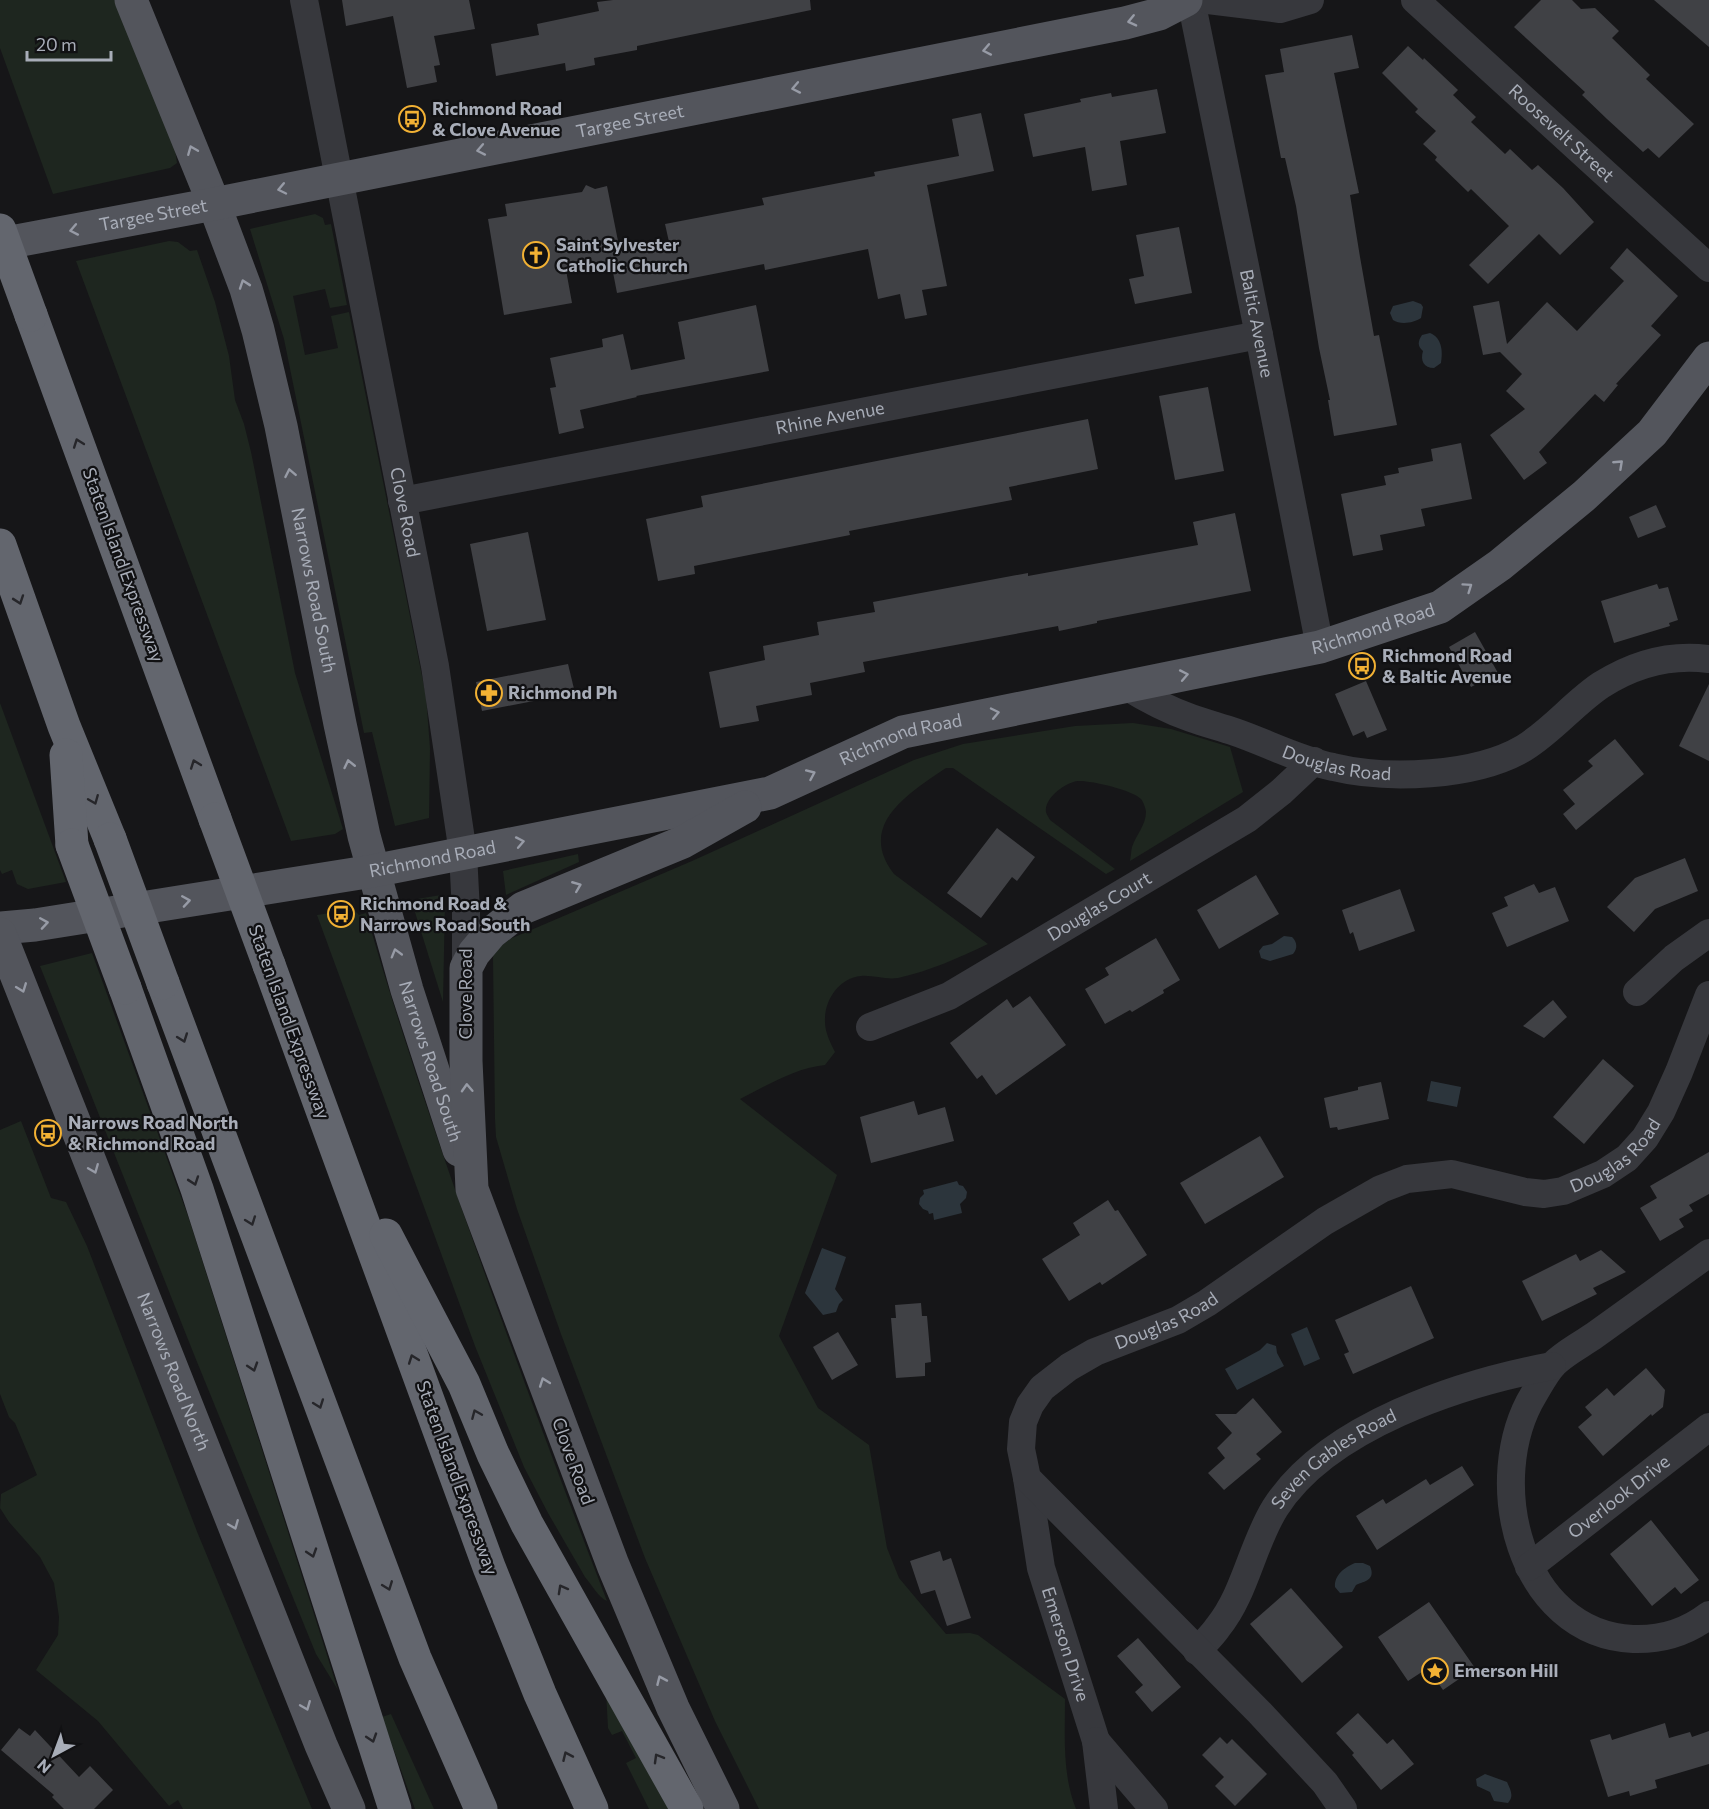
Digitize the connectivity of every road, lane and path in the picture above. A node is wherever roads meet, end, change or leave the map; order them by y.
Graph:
1 (131, 0) edge
2 (304, 0) edge
3 (1186, 0) edge
4 (1191, 0) edge
5 (1208, 0) edge
6 (1310, 0) edge
7 (1415, 0) edge
8 (340, 178) junction
9 (214, 204) junction
10 (0, 230) edge
11 (0, 244) edge
12 (1709, 267) edge
13 (1259, 335) junction
14 (1709, 358) edge
15 (402, 501) junction
16 (0, 545) edge
17 (1320, 647) junction
18 (1709, 658) edge
19 (1126, 686) junction
20 (64, 726) junction
21 (1314, 762) junction
22 (770, 793) junction
23 (463, 853) junction
24 (374, 871) junction
25 (0, 928) edge
26 (1709, 933) edge
27 (0, 934) edge
28 (466, 968) junction
29 (1637, 992) dead end
30 (1709, 995) edge
31 (870, 1027) dead end
32 (324, 1116) junction
33 (472, 1189) junction
34 (1709, 1253) edge
35 (1552, 1365) junction
36 (1709, 1426) edge
37 (1027, 1478) junction
38 (1529, 1567) junction
39 (1709, 1615) edge
40 (1197, 1651) junction
41 (1096, 1741) junction
42 (349, 1809) edge
43 (395, 1809) edge
44 (481, 1809) edge
45 (592, 1809) edge
46 (687, 1809) edge
47 (723, 1809) edge
48 (1104, 1809) edge
49 (1154, 1809) edge
50 (1342, 1809) edge

9 -> 1 main road, Narrows Road South
2 - 8 street, Clove Road
3 -> 8 main road, Targee Street
4 - 13 street, Baltic Avenue
5 - 6 street
7 - 12 street, Roosevelt Street
8 -> 9 main road, Targee Street
8 - 15 street, Clove Road
9 -> 11 main road, Targee Street
24 -> 9 main road, Narrows Road South
32 -> 10 highway, Staten Island Expressway, bridge
13 - 15 street, Rhine Avenue
13 - 17 street, Baltic Avenue
17 -> 14 main road, Richmond Road
15 - 23 street, Clove Road
16 -> 20 highway
19 -> 17 main road, Richmond Road
18 - 21 street, Douglas Road
19 - 21 street, Douglas Road
22 -> 19 main road, Richmond Road
20 -> 43 highway, bridge
20 -> 44 highway, bridge
21 - 31 street, Douglas Court
23 -> 22 main road, Richmond Road
28 -> 22 main road
23 - 24 main road, Richmond Road
23 - 28 street, Clove Road
25 -> 24 main road, Richmond Road
33 -> 24 main road, Narrows Road South
26 - 29 street
27 -> 42 main road, Narrows Road North
33 -> 28 main road, Clove Road
30 - 37 street, Douglas Road
45 -> 32 highway, Staten Island Expressway
46 -> 32 highway
47 -> 33 main road, Clove Road
34 - 35 street
35 - 38 street
35 - 40 street, Seven Gables Road
36 - 38 street, Overlook Drive
37 - 40 street
37 - 41 street, Emerson Drive
38 - 39 street
40 - 50 street
41 - 48 street, Emerson Drive
41 - 49 street

